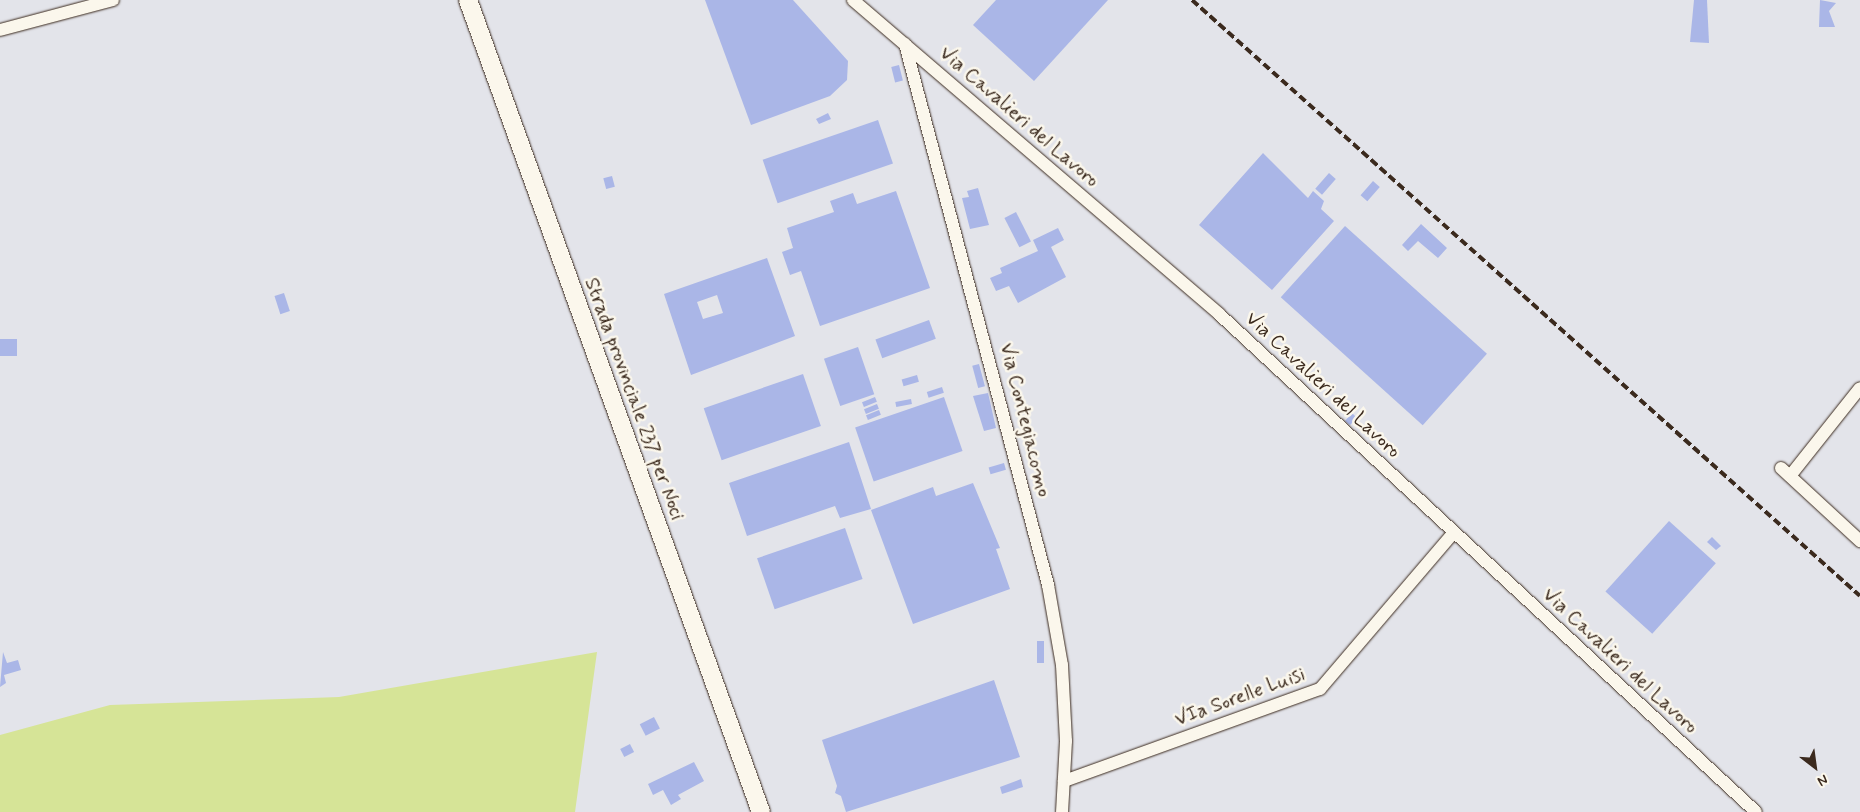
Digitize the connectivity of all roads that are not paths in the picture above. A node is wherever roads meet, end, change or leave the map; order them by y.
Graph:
1 (113, 0) edge
2 (468, 0) edge
3 (852, 0) edge
4 (0, 30) edge
5 (905, 44) junction
6 (1860, 388) edge
7 (1454, 532) junction
8 (1860, 541) edge
9 (1064, 781) junction
10 (761, 812) edge
11 (1062, 812) edge
12 (1756, 812) edge

1 - 4 street
2 - 10 main road, Strada provinciale 237 per Noci
3 - 5 street, Via Cavalieri del Lavoro
5 - 7 street, Via Cavalieri del Lavoro
5 - 9 street, Via Contegiacomo
6 - 8 street
7 - 9 street, VIa Sorelle Luisi
7 - 12 street, Via Cavalieri del Lavoro
9 - 11 street, Via Contegiacomo

